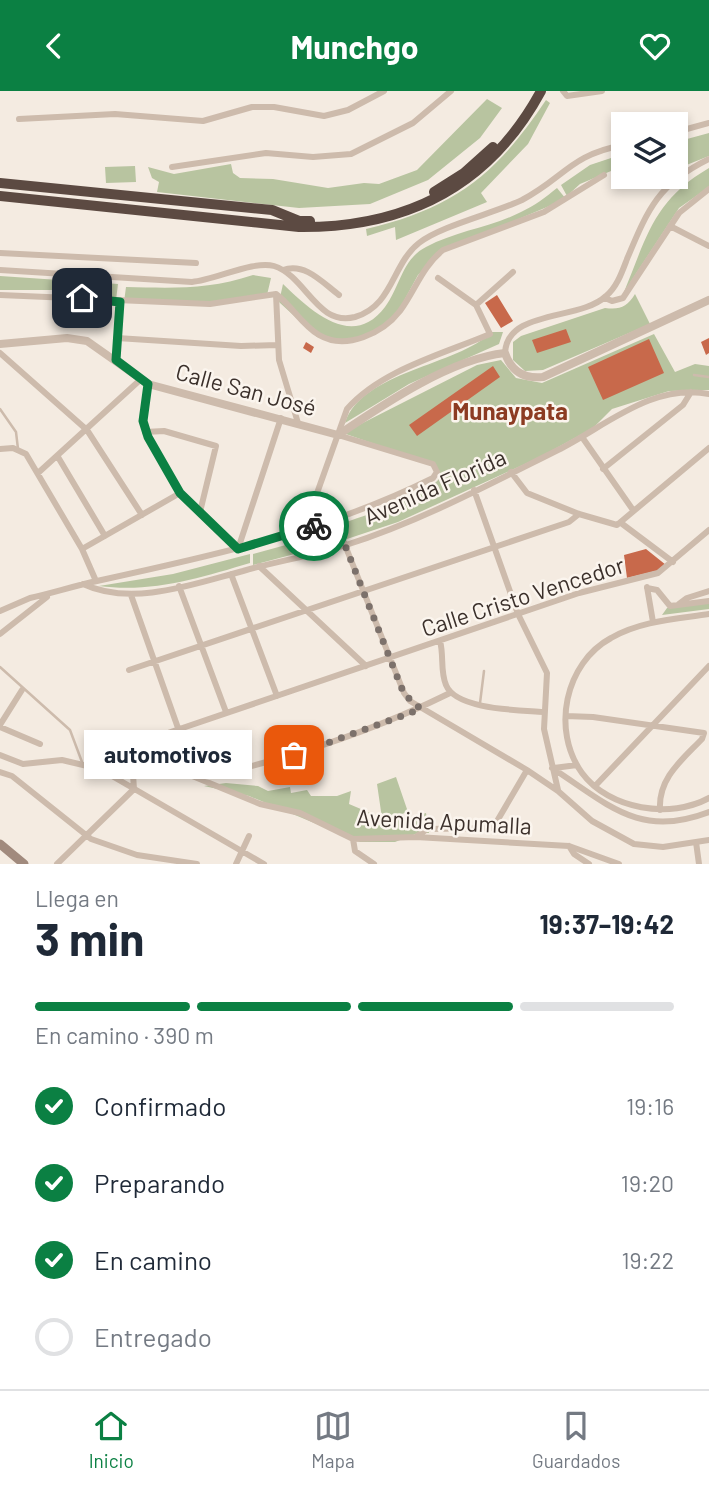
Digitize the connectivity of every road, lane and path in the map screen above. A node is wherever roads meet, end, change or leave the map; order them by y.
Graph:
1 (384, 91) edge
2 (451, 91) edge
3 (534, 91) edge
4 (541, 91) edge
5 (563, 91) edge
6 (602, 91) edge
7 (19, 119) dead end
8 (709, 123) edge
9 (688, 129) edge
10 (611, 148) edge
11 (709, 159) edge
12 (172, 167) dead end
13 (604, 175) dead end
14 (0, 183) edge
15 (709, 189) edge
16 (0, 196) edge
17 (670, 226) junction
18 (709, 246) edge
19 (0, 253) edge
20 (195, 263) dead end
21 (0, 270) edge
22 (283, 270) junction
23 (513, 272) dead end
24 (438, 278) dead end
25 (276, 294) junction
26 (0, 295) edge
27 (340, 295) dead end
28 (605, 298) junction
29 (709, 300) edge
30 (120, 302) junction
31 (476, 305) junction
32 (117, 338) junction
33 (0, 344) edge
34 (277, 345) junction
35 (0, 353) edge
36 (506, 353) junction
37 (116, 360) junction
38 (694, 376) dead end
39 (709, 376) edge
40 (144, 382) junction
41 (691, 392) junction
42 (709, 394) edge
43 (0, 408) edge
44 (281, 418) junction
45 (299, 423) junction
46 (87, 430) junction
47 (145, 432) junction
48 (338, 435) junction
49 (582, 437) junction
50 (709, 448) edge
51 (0, 449) edge
52 (18, 449) junction
53 (58, 457) junction
54 (603, 469) junction
55 (512, 472) junction
56 (38, 473) junction
57 (433, 478) joint
58 (474, 490) junction
59 (180, 493) junction
60 (634, 510) junction
61 (200, 512) junction
62 (579, 514) junction
63 (142, 515) junction
64 (335, 520) junction
65 (621, 523) junction
66 (310, 527) junction
67 (709, 530) edge
68 (105, 536) junction
69 (344, 545) junction
70 (492, 547) junction
71 (82, 549) junction
72 (238, 549) junction
73 (673, 562) junction
74 (259, 566) junction
75 (231, 574) junction
76 (646, 578) junction
77 (96, 581) junction
78 (83, 584) junction
79 (179, 586) junction
80 (647, 588) junction
81 (363, 590) junction
82 (709, 591) edge
83 (55, 592) junction
84 (131, 595) junction
85 (709, 601) edge
86 (678, 606) junction
87 (307, 610) junction
88 (0, 611) edge
89 (518, 614) junction
90 (709, 614) edge
91 (653, 622) junction
92 (252, 628) junction
93 (0, 634) edge
94 (440, 641) junction
95 (201, 646) junction
96 (391, 658) junction
97 (154, 662) junction
98 (366, 666) junction
99 (709, 666) edge
100 (0, 667) edge
101 (129, 670) dead end
102 (484, 671) dead end
103 (22, 689) junction
104 (450, 692) junction
105 (278, 696) junction
106 (480, 704) junction
107 (421, 709) junction
108 (226, 712) junction
109 (543, 712) junction
110 (566, 716) junction
111 (0, 726) edge
112 (651, 726) junction
113 (178, 728) junction
114 (40, 744) dead end
115 (148, 744) junction
116 (0, 755) edge
117 (23, 764) junction
118 (83, 765) junction
119 (577, 765) junction
120 (173, 768) junction
121 (552, 768) junction
122 (527, 770) junction
123 (0, 772) edge
124 (131, 772) junction
125 (111, 775) junction
126 (12, 776) junction
127 (198, 778) junction
128 (596, 785) junction
129 (134, 789) junction
130 (558, 792) junction
131 (709, 799) edge
132 (660, 810) junction
133 (709, 812) edge
134 (86, 836) junction
135 (249, 836) dead end
136 (416, 837) junction
137 (353, 839) junction
138 (709, 841) edge
139 (696, 842) junction
140 (0, 844) edge
141 (569, 846) junction
142 (241, 851) junction
143 (24, 864) edge
144 (57, 864) edge
145 (197, 864) edge
146 (236, 864) edge
147 (264, 864) edge
148 (374, 864) edge
149 (589, 864) edge
150 (619, 864) edge
151 (699, 864) edge

1 - 7 street
2 - 12 street
3 - 14 highway
4 - 16 highway
5 - 6 street
8 - 9 street
10 - 22 street
11 - 28 street
13 - 25 street
15 - 17 street
17 - 18 street
17 - 28 street
19 - 20 street
21 - 22 street
22 - 27 street
23 - 31 street
24 - 31 street
25 - 30 street
25 - 34 street
26 - 30 street
28 - 36 street
29 - 36 street
30 - 32 street
31 - 48 street
32 - 34 street
32 - 37 street
33 - 37 street, Calle San José
34 - 45 street
35 - 46 street
36 - 48 street
37 - 40 street, Calle San José
38 - 39 lane
40 - 44 street, Calle San José
40 - 46 street
40 - 47 street
41 - 42 street, Avenida Florida
41 - 49 street, Avenida Florida
41 - 54 street
43 - 52 lane
44 - 45 street, Calle San José
44 - 72 street
45 - 48 street, Calle San José
46 - 53 street
46 - 63 street
47 - 59 street
47 - 61 street
48 - 57 street, Calle San José
48 - 66 street
49 - 54 street
49 - 55 street, Avenida Florida
50 - 60 street
51 - 52 street
52 - 56 street
53 - 56 street
53 - 68 street
54 - 60 street
55 - 58 street, Avenida Florida
55 - 62 street
56 - 71 street
57 - 64 street, Avenida Florida
58 - 69 street, Avenida Florida
58 - 70 street
59 - 61 street
59 - 63 street
60 - 65 street
61 - 72 street
62 - 65 street
62 - 70 street
63 - 68 street
64 - 66 street, Avenida Florida
64 - 69 street
65 - 73 street
66 - 72 street, Avenida Florida
67 - 73 street, Calle Cristo Vencedor
68 - 71 street
69 - 74 street, Avenida Florida
69 - 81 street
70 - 81 street
70 - 89 street
71 - 77 street
72 - 77 street, Avenida Florida
73 - 76 street, Calle Cristo Vencedor
74 - 75 street, Avenida Florida
74 - 87 street
75 - 79 street, Avenida Florida
75 - 92 street
76 - 80 street
76 - 89 street, Calle Cristo Vencedor
77 - 78 street, Avenida Florida
78 - 83 street, Avenida Florida
78 - 84 street, Avenida Florida
79 - 84 street, Avenida Florida
79 - 95 street
80 - 86 street
80 - 91 street
81 - 87 street
81 - 96 street
82 - 86 street
83 - 88 street, Avenida Florida
83 - 93 street
84 - 97 street
85 - 86 street
87 - 92 street
87 - 98 street
89 - 94 street, Calle Cristo Vencedor
89 - 109 street
90 - 91 street
91 - 110 street
92 - 95 street
92 - 105 street
94 - 96 street, Calle Cristo Vencedor
94 - 104 street
95 - 97 street
95 - 108 street
96 - 98 street, Calle Cristo Vencedor
96 - 107 street
97 - 101 street
97 - 113 street
98 - 105 street, Calle Cristo Vencedor
99 - 112 street
100 - 103 lane
102 - 106 lane
103 - 111 street
103 - 118 lane
104 - 106 street
104 - 107 street
105 - 108 street, Calle Cristo Vencedor
106 - 109 street
107 - 122 street
107 - 127 street
108 - 113 street, Calle Cristo Vencedor
109 - 121 street
110 - 112 street
110 - 119 street
111 - 114 street
112 - 128 street
112 - 132 street
113 - 115 street, Calle Cristo Vencedor
115 - 120 street
115 - 124 street
116 - 117 street
117 - 118 street
117 - 126 street
118 - 125 street
119 - 121 street
119 - 128 street
120 - 124 street, Avenida Apumalla
120 - 127 street, Avenida Apumalla
121 - 130 street
121 - 133 street
122 - 130 street
122 - 136 street
123 - 126 street
124 - 125 street, Avenida Apumalla
124 - 129 street
125 - 129 street
126 - 134 street
127 - 137 street, Avenida Apumalla
128 - 132 street
129 - 134 street
129 - 142 street
130 - 139 street
131 - 132 street
134 - 144 street
134 - 145 street
135 - 142 street
136 - 137 street, Avenida Apumalla
136 - 141 street, Avenida Apumalla
137 - 148 street
138 - 139 street
139 - 151 street
140 - 143 main road
141 - 149 street
141 - 150 street, Avenida Apumalla
142 - 146 street
142 - 147 street

